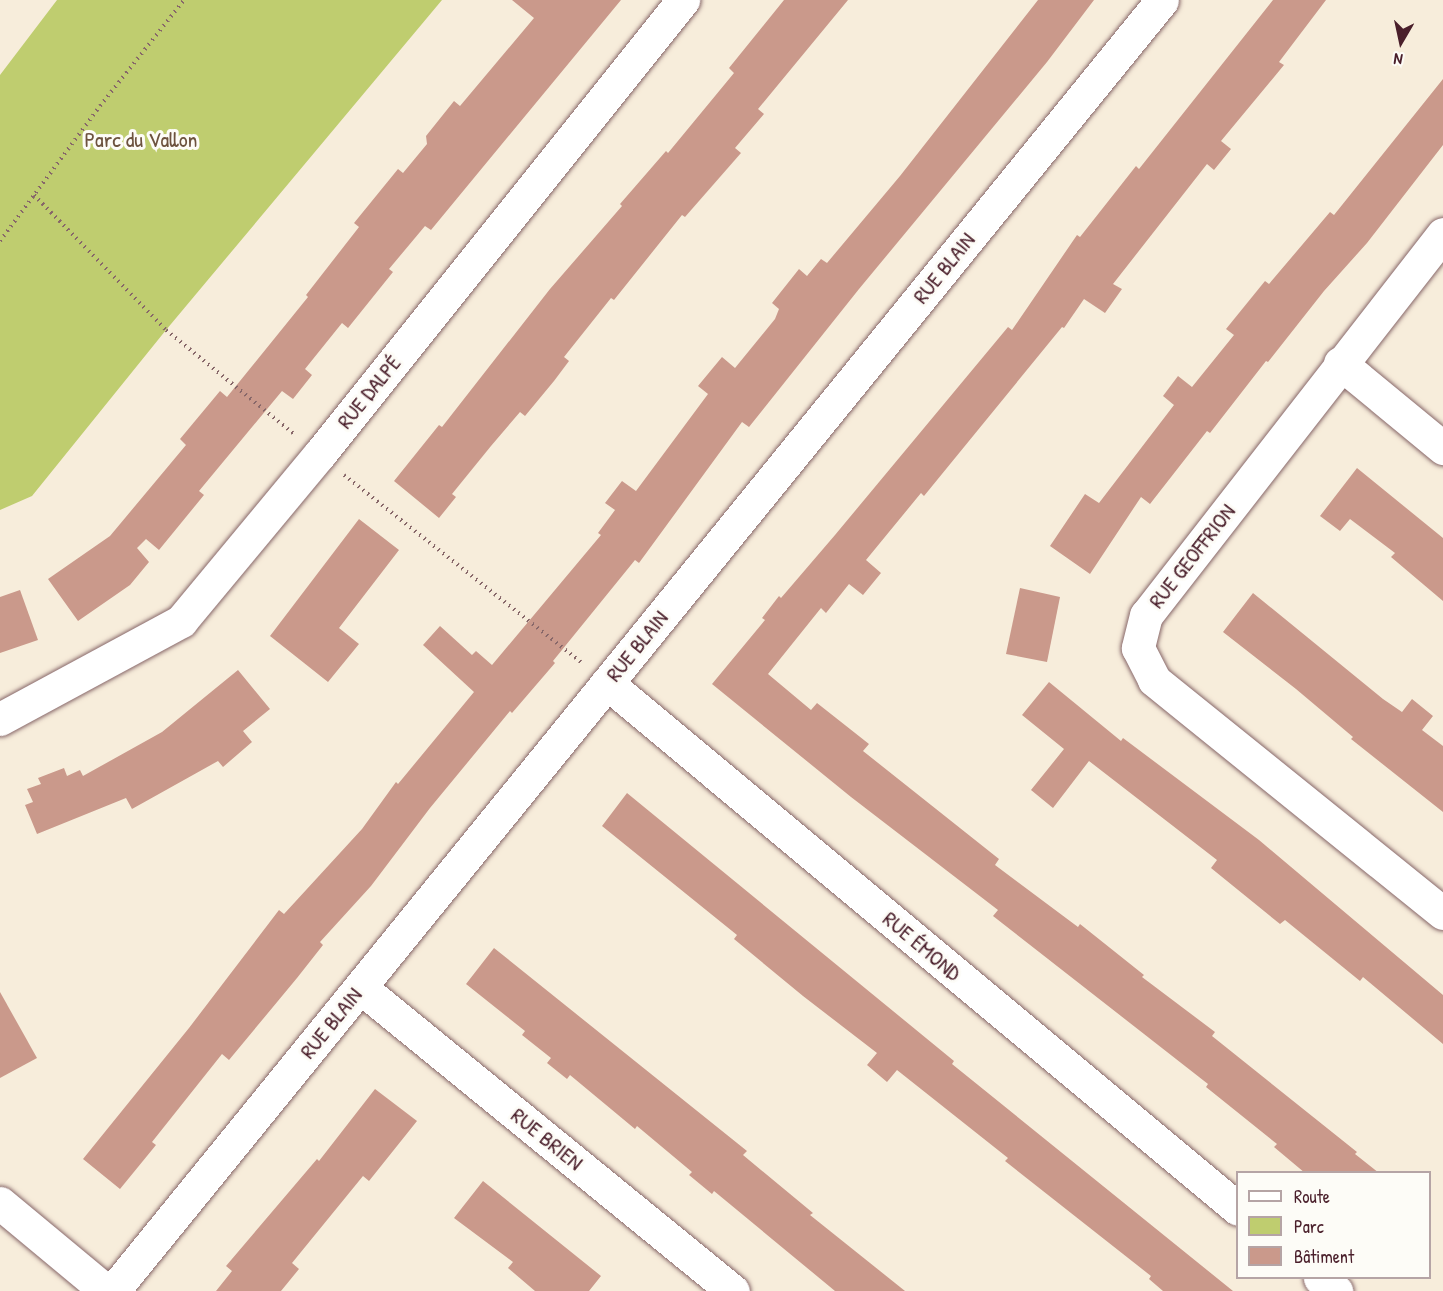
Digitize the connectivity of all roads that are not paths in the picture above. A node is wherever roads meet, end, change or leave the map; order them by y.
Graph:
1 (683, 0) edge
2 (1162, 0) edge
3 (1443, 234) edge
4 (1340, 363) junction
5 (1443, 448) edge
6 (607, 683) junction
7 (0, 719) edge
8 (1443, 913) edge
9 (360, 987) junction
10 (0, 1203) edge
11 (1236, 1207) edge
12 (1321, 1279) edge
13 (106, 1291) edge
14 (113, 1291) edge
15 (733, 1291) edge
16 (1336, 1291) edge

1 - 7 street, RUE DALPÉ
2 - 6 street, RUE BLAIN
3 - 4 street, RUE GEOFFRION
4 - 5 street
4 - 8 street, RUE GEOFFRION
6 - 9 street, RUE BLAIN
6 - 11 street, RUE ÉMOND
9 - 14 street, RUE BLAIN
9 - 15 street, RUE BRIEN
10 - 13 street
12 - 16 street

